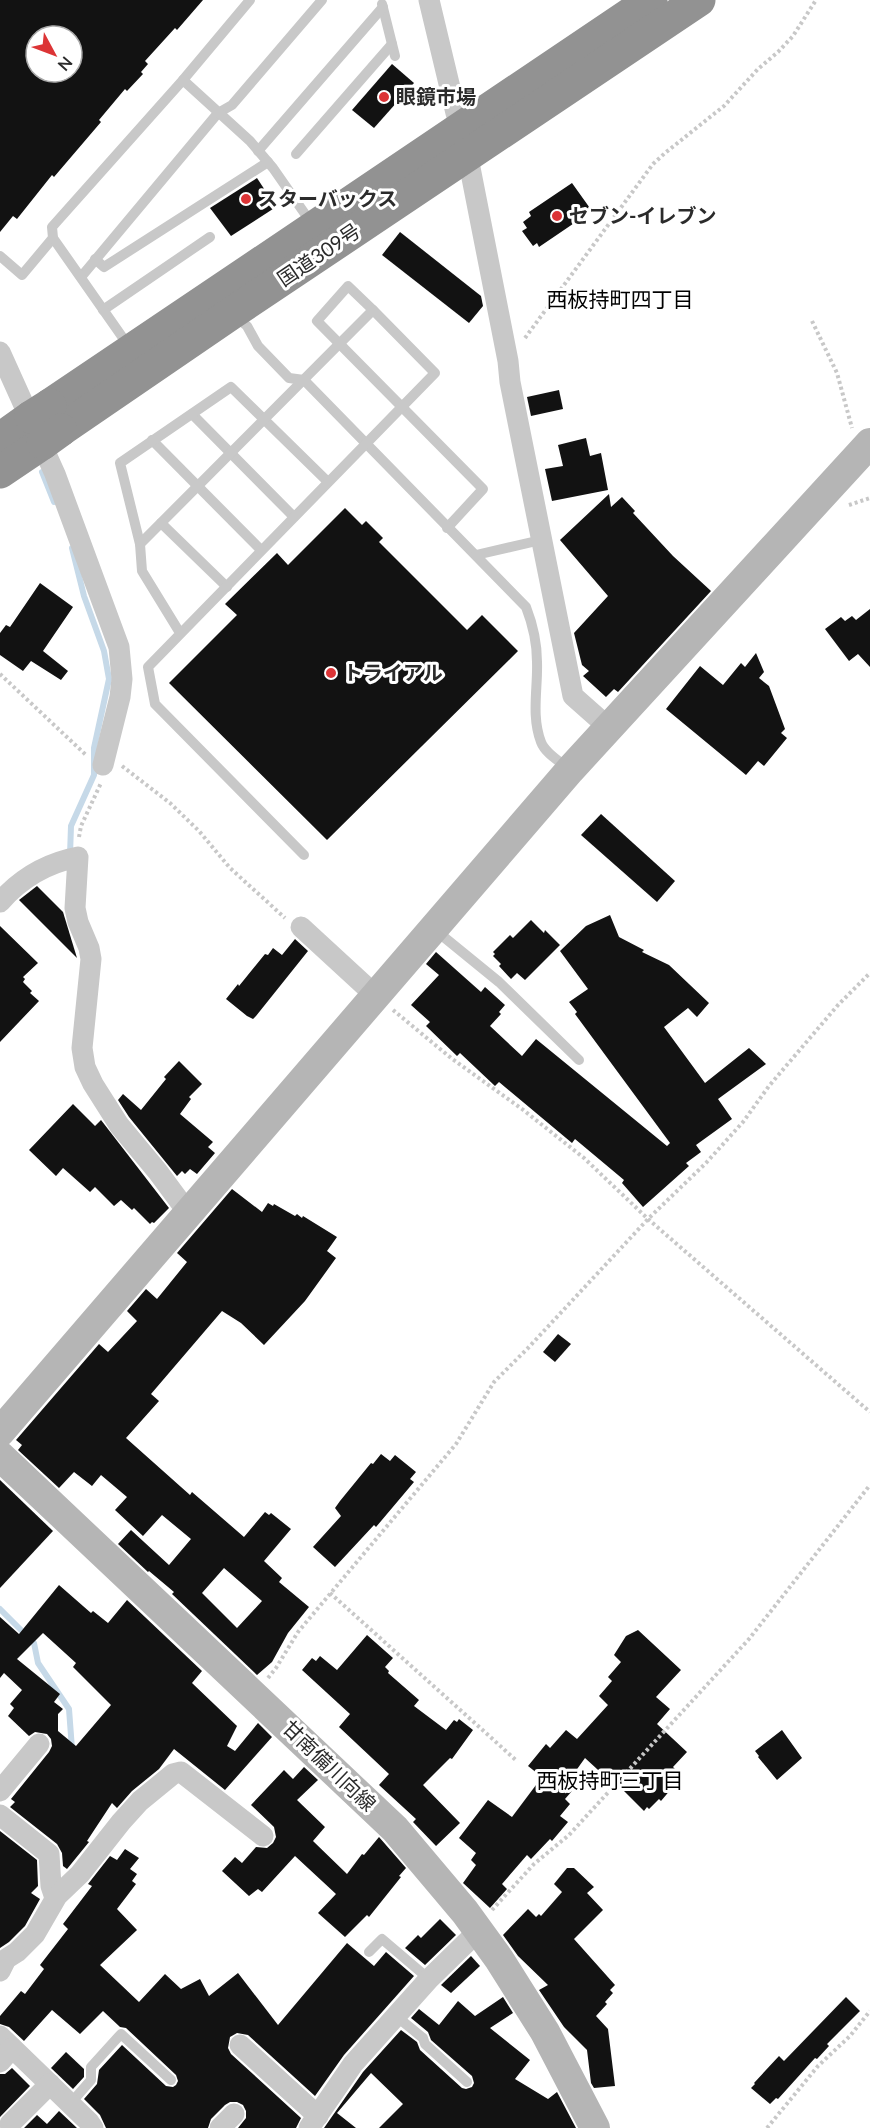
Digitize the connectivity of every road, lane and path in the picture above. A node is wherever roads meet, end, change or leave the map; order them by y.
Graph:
1 (250, 0) edge
2 (322, 0) edge
3 (429, 0) edge
4 (651, 0) edge
5 (699, 0) edge
6 (816, 0) edge
7 (382, 3) edge
8 (392, 44) junction
9 (395, 56) dead end
10 (183, 80) junction
11 (218, 112) junction
12 (465, 142) junction
13 (258, 151) junction
14 (297, 154) dead end
15 (268, 162) junction
16 (314, 227) junction
17 (210, 237) dead end
18 (53, 238) junction
19 (0, 256) edge
20 (95, 260) junction
21 (81, 277) junction
22 (103, 310) junction
23 (373, 310) junction
24 (232, 313) junction
25 (812, 321) dead end
26 (340, 344) junction
27 (131, 351) junction
28 (0, 352) edge
29 (508, 361) junction
30 (304, 380) junction
31 (403, 406) junction
32 (192, 414) junction
33 (264, 419) junction
34 (43, 426) junction
35 (0, 439) edge
36 (152, 440) junction
37 (366, 444) junction
38 (868, 446) edge
39 (230, 452) junction
40 (0, 472) edge
41 (328, 483) junction
42 (197, 486) junction
43 (294, 517) junction
44 (161, 523) junction
45 (447, 528) junction
46 (541, 540) junction
47 (140, 544) junction
48 (261, 550) junction
49 (476, 555) junction
50 (227, 587) junction
51 (180, 633) junction
52 (0, 674) edge
53 (609, 727) junction
54 (103, 765) junction
55 (570, 770) junction
56 (304, 855) dead end
57 (78, 857) junction
58 (0, 902) edge
59 (301, 927) joint
60 (434, 929) junction
61 (870, 973) edge
62 (376, 996) junction
63 (579, 1060) dead end
64 (189, 1214) junction
65 (648, 1219) junction
66 (870, 1412) edge
67 (0, 1432) edge
68 (0, 1456) edge
69 (870, 1485) edge
70 (330, 1593) junction
71 (254, 1695) junction
72 (39, 1744) dead end
73 (517, 1761) dead end
74 (0, 1791) edge
75 (0, 1815) edge
76 (263, 1836) dead end
77 (55, 1898) junction
78 (476, 1929) junction
79 (369, 1952) dead end
80 (2, 1959) edge
81 (429, 1979) junction
82 (870, 2011) edge
83 (396, 2016) junction
84 (240, 2045) dead end
85 (4, 2049) edge
86 (171, 2080) dead end
87 (467, 2082) dead end
88 (50, 2084) junction
89 (70, 2104) junction
90 (314, 2122) edge
91 (10, 2124) dead end
92 (93, 2128) edge
93 (595, 2128) edge
94 (767, 2128) edge

1 - 10 lane
2 - 11 lane
3 - 12 street
4 - 12 highway, 国道309号
5 - 12 highway, 国道309号
6 - 29 path
7 - 8 lane
7 - 13 lane
8 - 9 lane
8 - 14 lane
10 - 11 lane
10 - 18 lane
11 - 13 lane
11 - 20 lane
12 - 16 highway, 国道309号
12 - 24 highway, 国道309号
12 - 29 street
13 - 15 lane
15 - 16 lane
15 - 20 lane
16 - 27 highway, 国道309号
17 - 22 lane
18 - 19 lane
18 - 21 lane
20 - 21 lane
21 - 22 lane
22 - 27 lane
23 - 26 lane
23 - 26 lane
23 - 31 lane
24 - 30 lane
24 - 34 highway, 国道309号
25 - 38 path
26 - 30 lane
26 - 31 lane
27 - 34 highway, 国道309号
28 - 34 street
29 - 46 street
30 - 33 lane
30 - 37 lane
31 - 37 lane
31 - 45 lane
32 - 33 lane
32 - 36 lane
32 - 39 lane
33 - 39 lane
33 - 41 lane
34 - 35 highway, 国道309号
34 - 40 highway, 国道309号
34 - 54 street
36 - 42 lane
36 - 47 lane
37 - 41 lane
37 - 45 lane
38 - 53 street
39 - 42 lane
39 - 43 lane
41 - 43 lane
42 - 44 lane
42 - 48 lane
43 - 48 lane
44 - 47 lane
44 - 50 lane
45 - 49 lane
46 - 49 lane
46 - 53 street
47 - 51 lane
48 - 50 lane
49 - 55 lane
50 - 51 lane
51 - 56 lane
52 - 54 path
53 - 55 street
54 - 57 path
54 - 59 path
55 - 60 street
57 - 58 street
57 - 64 street
59 - 62 street
60 - 62 street
60 - 63 lane
61 - 65 path
62 - 64 street
62 - 65 path
64 - 67 street
65 - 66 path
65 - 70 path
68 - 71 street, 甘南備川向線
69 - 78 path
70 - 71 path
70 - 73 path
71 - 78 street, 甘南備川向線
72 - 74 street
75 - 77 street
76 - 77 street
77 - 80 street
78 - 81 street
78 - 93 street, 甘南備川向線
79 - 81 lane
81 - 83 street
82 - 94 path
83 - 87 lane
83 - 90 street
84 - 90 street
85 - 88 street
86 - 89 lane
88 - 89 street
88 - 91 street
89 - 92 street

